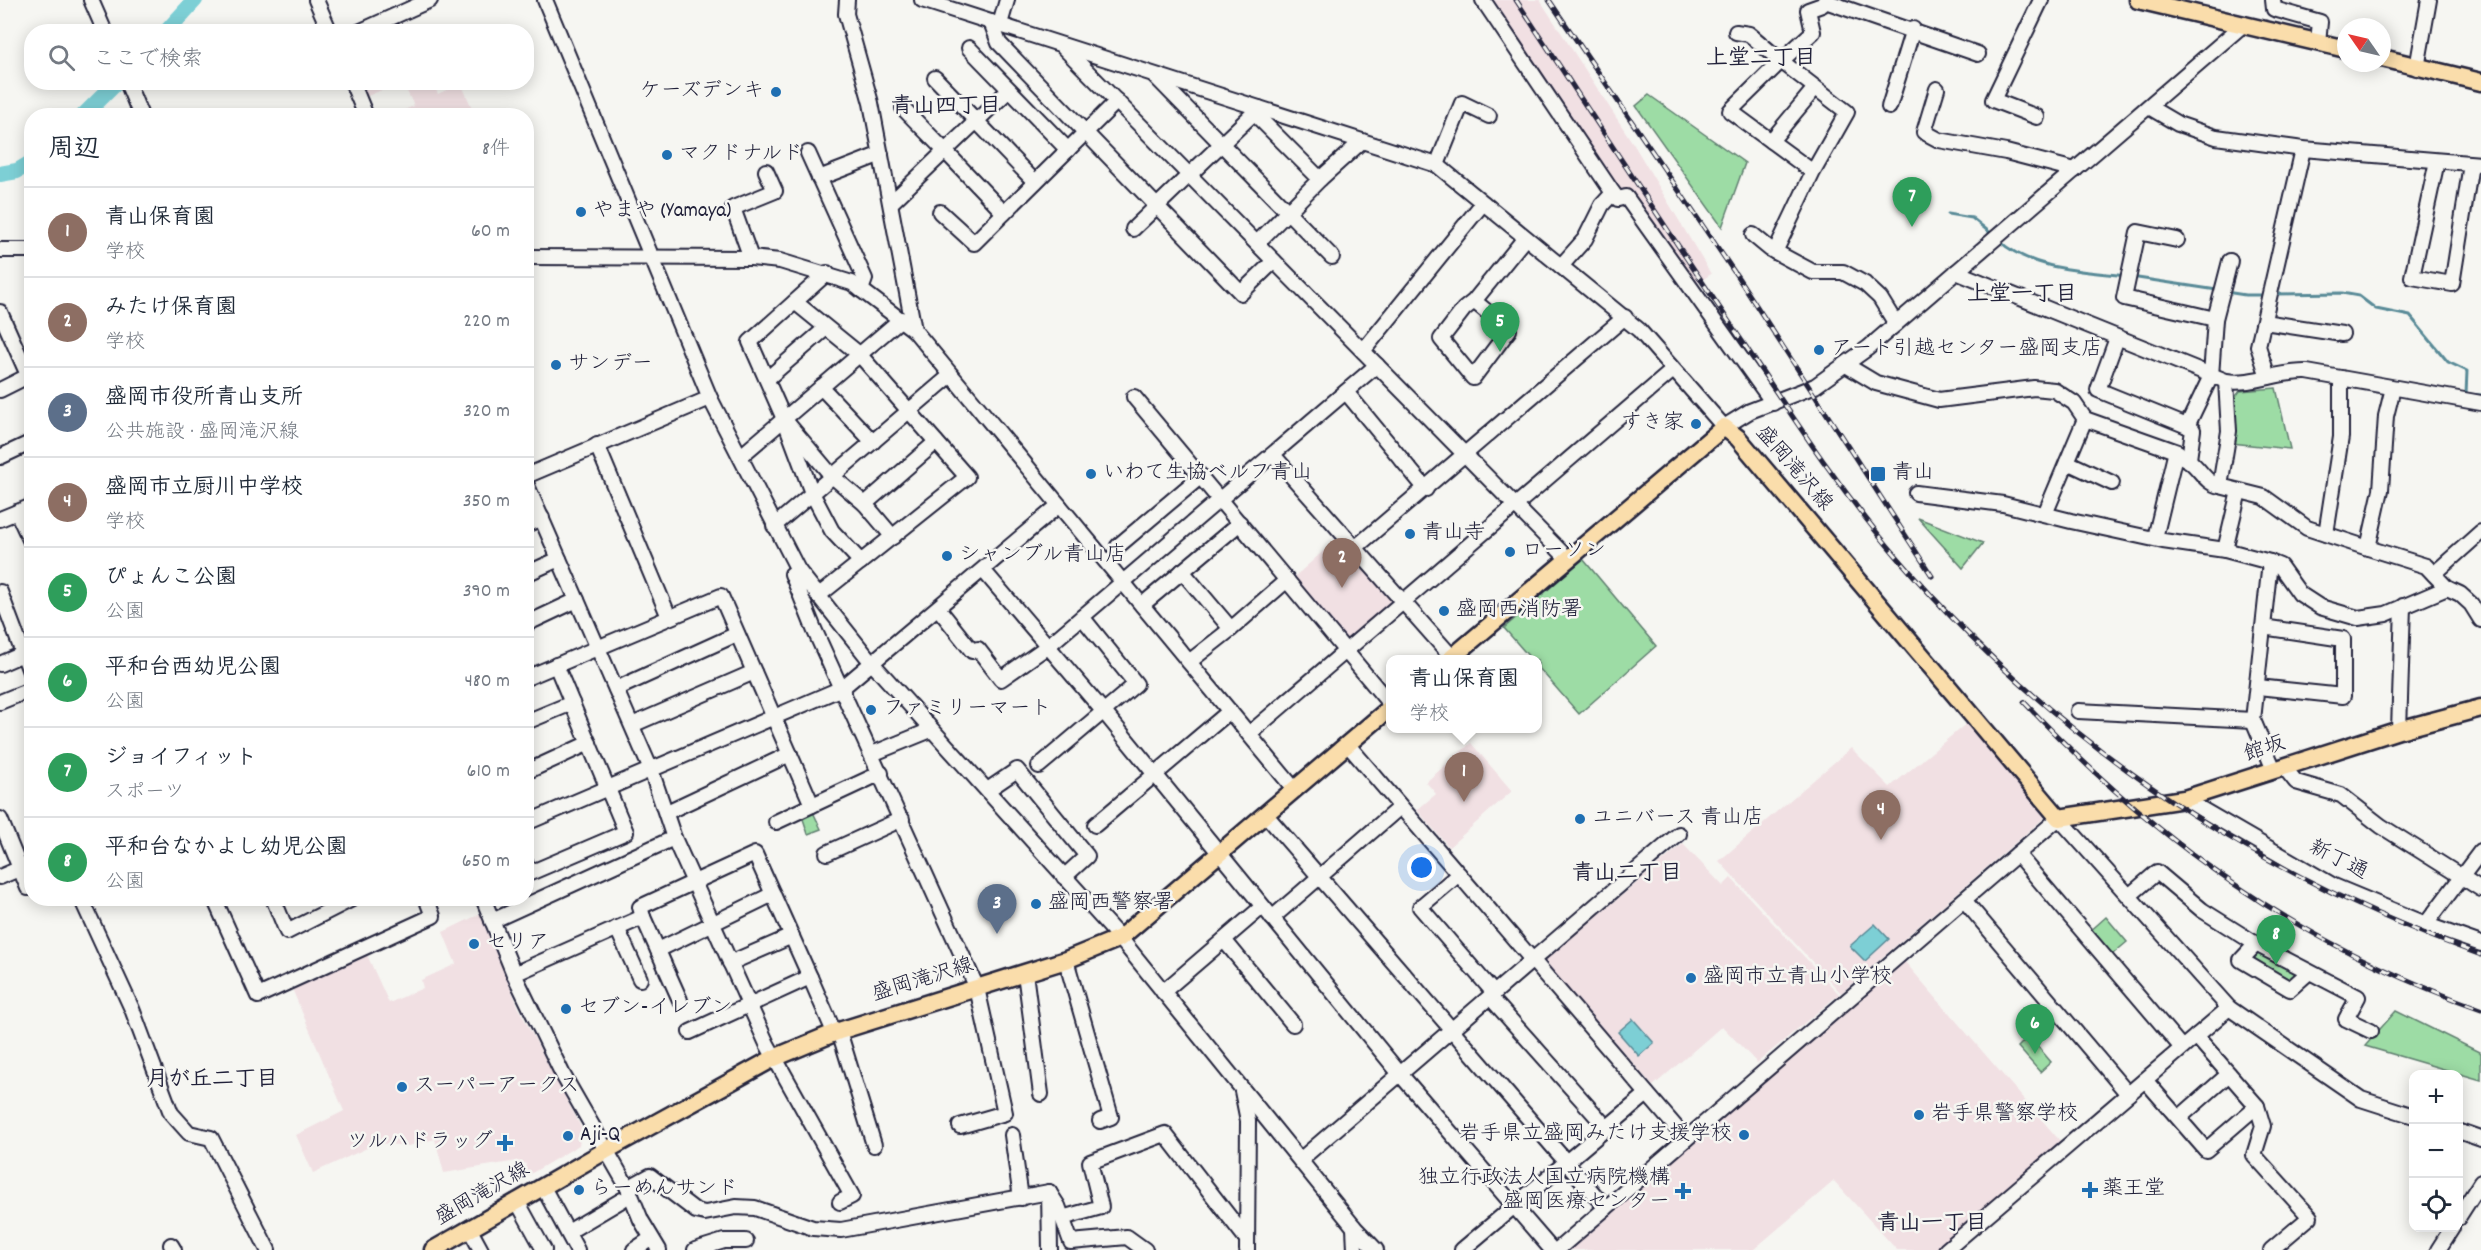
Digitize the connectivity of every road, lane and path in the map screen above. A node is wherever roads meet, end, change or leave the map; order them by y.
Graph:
1 (91, 0) edge
2 (316, 0) edge
3 (430, 0) edge
4 (545, 0) edge
5 (847, 0) edge
6 (922, 0) edge
7 (1007, 0) edge
8 (1483, 0) edge
9 (2041, 0) edge
10 (2138, 0) edge
11 (2273, 0) edge
12 (2429, 0) edge
13 (1826, 1) edge
14 (995, 23) junction
15 (102, 24) edge
16 (326, 24) edge
17 (376, 24) edge
18 (2244, 24) junction
19 (1913, 29) junction
20 (1736, 32) dead end
21 (2318, 42) junction
22 (1062, 45) junction
23 (2337, 47) edge
24 (969, 48) dead end
25 (1978, 54) dead end
26 (1781, 61) junction
27 (2391, 61) edge
28 (2417, 68) junction
29 (1154, 74) junction
30 (935, 78) dead end
31 (2481, 82) edge
32 (1815, 87) junction
33 (1936, 89) dead end
34 (130, 90) edge
35 (355, 90) edge
36 (1009, 90) junction
37 (1117, 101) junction
38 (1889, 107) dead end
39 (2149, 107) junction
40 (138, 108) edge
41 (363, 108) edge
42 (903, 108) dead end
43 (1257, 111) junction
44 (1489, 116) dead end
45 (2037, 117) dead end
46 (977, 121) junction
47 (1085, 133) junction
48 (1362, 141) junction
49 (1771, 141) junction
50 (1222, 145) junction
51 (2303, 149) junction
52 (1068, 150) junction
53 (945, 151) junction
54 (808, 153) dead end
55 (882, 154) junction
56 (2437, 161) junction
57 (2476, 164) edge
58 (1437, 165) junction
59 (2075, 170) junction
60 (766, 171) dead end
61 (1813, 172) junction
62 (1189, 174) junction
63 (819, 178) junction
64 (1320, 178) junction
65 (1035, 182) junction
66 (1613, 193) junction
67 (891, 203) junction
68 (1483, 203) junction
69 (1156, 206) junction
70 (940, 212) dead end
71 (1287, 212) junction
72 (1004, 213) junction
73 (1133, 229) dead end
74 (1753, 235) dead end
75 (1525, 238) junction
76 (2177, 240) dead end
77 (1257, 243) junction
78 (0, 250) edge
79 (24, 250) edge
80 (1775, 252) junction
81 (534, 257) edge
82 (1332, 257) dead end
83 (751, 258) junction
84 (655, 259) junction
85 (1275, 261) junction
86 (2230, 261) dead end
87 (1561, 266) junction
88 (1956, 272) junction
89 (827, 273) junction
90 (861, 290) junction
91 (1474, 301) junction
92 (795, 302) junction
93 (0, 312) edge
94 (1625, 317) junction
95 (901, 319) junction
96 (2216, 319) junction
97 (2264, 322) junction
98 (1896, 324) junction
99 (826, 328) junction
100 (914, 330) junction
101 (2342, 334) dead end
102 (2117, 338) junction
103 (5, 339) edge
104 (1363, 351) junction
105 (859, 354) junction
106 (1377, 365) junction
107 (1846, 365) junction
108 (24, 370) edge
109 (1673, 370) junction
110 (951, 375) junction
111 (2211, 376) junction
112 (2268, 377) junction
113 (2341, 378) junction
114 (767, 380) junction
115 (2226, 381) junction
116 (24, 382) edge
117 (820, 387) junction
118 (2393, 387) junction
119 (0, 390) edge
120 (1346, 392) junction
121 (1134, 397) dead end
122 (710, 398) junction
123 (2481, 402) edge
124 (1773, 403) junction
125 (909, 411) junction
126 (784, 419) junction
127 (2085, 419) junction
128 (2187, 426) junction
129 (1724, 427) junction
130 (873, 442) junction
131 (936, 442) junction
132 (597, 445) junction
133 (24, 446) edge
134 (1274, 455) junction
135 (1466, 455) junction
136 (2175, 455) junction
137 (741, 456) junction
138 (0, 457) edge
139 (2189, 459) junction
140 (2067, 462) junction
141 (534, 473) edge
142 (832, 476) junction
143 (1201, 476) junction
144 (2112, 483) dead end
145 (2220, 486) junction
146 (1426, 489) junction
147 (2239, 491) junction
148 (812, 493) junction
149 (1916, 493) dead end
150 (534, 500) edge
151 (1221, 501) junction
152 (1515, 503) junction
153 (865, 504) junction
154 (1059, 505) junction
155 (24, 509) edge
156 (17, 512) junction
157 (2046, 514) junction
158 (542, 518) junction
159 (0, 519) edge
160 (534, 522) edge
161 (1240, 524) junction
162 (774, 526) junction
163 (24, 527) edge
164 (2481, 532) edge
165 (2325, 534) junction
166 (893, 537) junction
167 (2154, 538) junction
168 (1118, 546) dead end
169 (1355, 548) junction
170 (2368, 548) junction
171 (2224, 550) junction
172 (560, 559) junction
173 (1568, 559) junction
174 (861, 562) junction
175 (2270, 562) junction
176 (534, 570) edge
177 (798, 570) junction
178 (983, 570) junction
179 (1182, 571) junction
180 (2434, 574) junction
181 (1287, 580) junction
182 (1123, 582) junction
183 (2447, 588) junction
184 (0, 592) edge
185 (818, 596) junction
186 (578, 600) junction
187 (1404, 603) junction
188 (1142, 605) junction
189 (2403, 606) junction
190 (3, 608) edge
191 (938, 608) junction
192 (669, 617) junction
193 (1082, 617) junction
194 (534, 620) edge
195 (2481, 620) edge
196 (2263, 627) junction
197 (1231, 629) junction
198 (737, 634) junction
199 (24, 644) edge
200 (1047, 646) junction
201 (21, 647) junction
202 (598, 647) junction
203 (1346, 651) junction
204 (24, 655) edge
205 (1447, 655) edge
206 (1454, 655) edge
207 (1190, 662) junction
208 (872, 663) junction
209 (0, 664) edge
210 (556, 665) junction
211 (754, 672) junction
212 (534, 675) edge
213 (2258, 687) junction
214 (842, 688) junction
215 (616, 689) junction
216 (24, 692) edge
217 (1386, 701) edge
218 (0, 702) edge
219 (572, 703) junction
220 (2481, 708) edge
221 (1386, 710) edge
222 (1230, 711) junction
223 (2078, 711) dead end
224 (1104, 712) junction
225 (774, 717) junction
226 (534, 719) edge
227 (2253, 720) junction
228 (632, 725) junction
229 (931, 730) junction
230 (2399, 730) junction
231 (1249, 734) junction
232 (589, 743) junction
233 (1348, 746) junction
234 (790, 754) junction
235 (872, 754) junction
236 (1039, 766) dead end
237 (534, 768) edge
238 (2279, 769) junction
239 (651, 770) junction
240 (881, 773) junction
241 (1155, 775) junction
242 (608, 788) junction
243 (989, 789) dead end
244 (1295, 790) junction
245 (2184, 799) junction
246 (812, 805) junction
247 (1401, 807) junction
248 (667, 812) junction
249 (1266, 815) junction
250 (2059, 818) junction
251 (0, 819) edge
252 (902, 819) junction
253 (534, 820) edge
254 (776, 822) dead end
255 (1095, 825) dead end
256 (1679, 834) dead end
257 (674, 838) junction
258 (2481, 851) edge
259 (827, 853) dead end
260 (1219, 854) junction
261 (2017, 854) junction
262 (21, 868) junction
263 (534, 871) edge
264 (1459, 874) junction
265 (0, 877) edge
266 (24, 877) edge
267 (1064, 877) junction
268 (1320, 877) junction
269 (2463, 878) junction
270 (694, 881) junction
271 (2481, 889) edge
272 (773, 894) junction
273 (2129, 896) junction
274 (1964, 900) junction
275 (534, 902) edge
276 (85, 906) edge
277 (218, 906) edge
278 (276, 906) edge
279 (338, 906) edge
280 (429, 906) edge
281 (486, 906) edge
282 (525, 906) edge
283 (1262, 907) junction
284 (643, 917) junction
285 (1272, 918) junction
286 (492, 921) junction
287 (713, 923) junction
288 (2426, 924) junction
289 (617, 928) junction
290 (792, 936) junction
291 (1120, 938) junction
292 (1224, 940) junction
293 (2256, 944) junction
294 (2481, 944) edge
295 (658, 950) junction
296 (1066, 960) junction
297 (1533, 961) junction
298 (730, 963) junction
299 (2309, 972) junction
300 (1025, 973) junction
301 (514, 975) junction
302 (810, 976) junction
303 (640, 979) dead end
304 (977, 988) junction
305 (1163, 992) junction
306 (1492, 995) junction
307 (680, 1000) dead end
308 (749, 1004) junction
309 (2229, 1008) junction
310 (1293, 1024) dead end
311 (1452, 1030) junction
312 (836, 1031) junction
313 (2371, 1031) dead end
314 (690, 1032) dead end
315 (2196, 1036) junction
316 (2182, 1048) junction
317 (774, 1058) junction
318 (1400, 1074) junction
319 (2229, 1074) junction
320 (2145, 1080) junction
321 (1242, 1089) junction
322 (1041, 1094) dead end
323 (1647, 1094) junction
324 (2128, 1094) junction
325 (2257, 1106) junction
326 (2409, 1114) edge
327 (2179, 1118) junction
328 (1100, 1120) dead end
329 (960, 1126) dead end
330 (1606, 1128) junction
331 (2463, 1133) edge
332 (1012, 1135) dead end
333 (1686, 1139) junction
334 (2481, 1139) edge
335 (874, 1145) dead end
336 (605, 1151) junction
337 (1300, 1160) junction
338 (1566, 1162) junction
339 (2481, 1182) edge
340 (543, 1187) junction
341 (1049, 1192) junction
342 (625, 1194) junction
343 (1021, 1198) junction
344 (517, 1202) junction
345 (840, 1202) dead end
346 (1514, 1206) junction
347 (1606, 1208) junction
348 (2463, 1210) edge
349 (1062, 1218) junction
350 (1354, 1227) junction
351 (469, 1228) junction
352 (568, 1232) junction
353 (2449, 1232) edge
354 (746, 1241) dead end
355 (1246, 1244) edge
356 (1072, 1246) edge
357 (267, 1250) edge
358 (433, 1250) edge
359 (481, 1250) edge
360 (544, 1250) edge
361 (578, 1250) edge
362 (659, 1250) edge
363 (695, 1250) edge
364 (1050, 1250) edge
365 (1145, 1250) edge
366 (1355, 1250) edge
367 (1376, 1250) edge
368 (1462, 1250) edge
369 (1552, 1250) edge
370 (1557, 1250) edge
371 (1946, 1250) edge
372 (2271, 1250) edge
373 (2438, 1250) edge

1 - 15 street
2 - 16 street
3 - 17 street
4 - 84 street
5 - 55 street
6 - 14 street
7 - 14 street
8 - 66 street
9 - 45 street
10 - 18 main road
11 - 21 street
12 - 28 street
13 - 19 street
13 - 26 street
14 - 22 street
14 - 47 street
18 - 21 main road
18 - 39 street
19 - 25 street
19 - 38 street
20 - 26 street
21 - 23 main road
22 - 29 street
22 - 37 street
24 - 36 street
26 - 32 street
26 - 49 street
27 - 28 main road
28 - 31 main road
29 - 43 street
29 - 50 street
30 - 46 street
32 - 49 street
32 - 61 street
33 - 59 street
34 - 40 street
35 - 41 street
36 - 46 street
36 - 52 street
37 - 47 street
37 - 62 street
39 - 51 street
39 - 59 street
42 - 53 street
43 - 48 street
43 - 50 street
43 - 64 street
44 - 58 street
46 - 53 street
46 - 65 street
47 - 52 street
47 - 69 street
48 - 58 street
48 - 64 street
49 - 61 street
50 - 62 street
50 - 71 street
51 - 56 street
51 - 97 street
52 - 65 street
53 - 67 street
53 - 72 street
54 - 63 street
55 - 63 street
55 - 67 street
56 - 57 street
56 - 57 street
58 - 68 street
59 - 88 street
60 - 83 street
61 - 80 street
62 - 69 street
62 - 77 street
63 - 90 street
64 - 71 street
65 - 72 street
66 - 87 street
66 - 124 street
67 - 100 street
68 - 75 street
68 - 104 street
69 - 73 street
69 - 85 street
70 - 72 street
71 - 77 street
71 - 82 street
74 - 80 street
75 - 87 street
75 - 91 street
76 - 96 street
77 - 85 street
78 - 79 street
80 - 98 street
81 - 84 street
83 - 84 street
83 - 89 street
84 - 122 street
85 - 104 street
86 - 96 street
87 - 94 street
88 - 98 street
88 - 102 street
89 - 90 street
89 - 92 street
90 - 95 street
91 - 91 street
92 - 99 street
92 - 114 street
93 - 103 street
94 - 109 street
94 - 135 street
95 - 100 street
95 - 105 street
96 - 111 street
97 - 101 street
97 - 112 street
98 - 107 street
99 - 105 street
99 - 114 street
100 - 110 street
102 - 111 street
102 - 128 street
103 - 108 street
104 - 106 street
105 - 117 street
105 - 125 street
106 - 120 street
106 - 135 street
107 - 124 street
107 - 127 street
109 - 129 street
109 - 152 street
110 - 125 street
110 - 154 street
111 - 115 street
111 - 128 street
112 - 113 street
112 - 115 street
113 - 118 street
113 - 165 street
114 - 126 street
115 - 145 street
116 - 119 street
117 - 126 street
117 - 130 street
118 - 123 street
118 - 170 street
120 - 134 street
120 - 146 street
121 - 143 street
122 - 132 street
122 - 137 street
124 - 129 street
125 - 130 street
125 - 131 street
126 - 137 street
126 - 142 street
126 - 148 street
127 - 136 street
127 - 140 street
128 - 139 street
129 - 173 main road, 盛岡滝沢線
129 - 250 main road, 盛岡滝沢線
130 - 142 street
131 - 153 street
131 - 166 street
132 - 141 street
132 - 192 street
133 - 138 street
134 - 151 street
134 - 169 street
135 - 146 street
135 - 152 street
136 - 139 street
136 - 167 street
137 - 162 street
139 - 145 street
140 - 144 street
140 - 157 street
142 - 148 street
142 - 153 street
143 - 151 street
143 - 168 street
145 - 147 street
146 - 169 street
147 - 165 street
147 - 171 street
148 - 162 street
148 - 174 street
149 - 157 street
150 - 158 street
151 - 161 street
151 - 182 street
152 - 173 street
152 - 187 street
153 - 166 street
154 - 178 street
154 - 182 street
155 - 156 street
156 - 159 street
156 - 163 street
157 - 167 street
158 - 160 street
158 - 172 street
161 - 179 street
161 - 181 street
162 - 177 street
164 - 180 street
165 - 170 street
166 - 174 street
167 - 171 street
169 - 187 street
170 - 180 street
171 - 175 street
172 - 176 street
172 - 186 street
173 - 206 main road, 盛岡滝沢線
174 - 185 street
175 - 189 street
175 - 196 street
177 - 185 street
177 - 214 street
178 - 191 street
178 - 200 street
179 - 188 street
179 - 197 street
180 - 183 street
181 - 197 street
181 - 203 street
182 - 188 street
182 - 193 street
183 - 189 street
183 - 195 street
184 - 190 street
185 - 208 street
186 - 194 street
186 - 202 street
187 - 203 street
187 - 205 street
188 - 207 street
189 - 230 street
190 - 201 street
191 - 200 street
191 - 208 street
192 - 198 street
192 - 202 street
193 - 200 street
193 - 224 street
196 - 213 street
196 - 213 street
197 - 207 street
198 - 211 street
198 - 215 street
199 - 201 street
200 - 224 street
201 - 204 street
201 - 209 street
202 - 210 street
202 - 215 street
203 - 217 street
203 - 231 street
207 - 222 street
208 - 214 street
208 - 229 street
210 - 212 street
210 - 219 street
211 - 225 street
211 - 228 street
213 - 227 street
214 - 225 street
214 - 235 street
215 - 228 street
216 - 218 street
219 - 226 street
219 - 232 street
220 - 230 main road, 館坂
221 - 233 main road, 盛岡滝沢線
222 - 231 street
222 - 241 street
223 - 227 street
224 - 236 street
224 - 241 street
225 - 234 street
225 - 239 street
227 - 238 street
228 - 239 street
229 - 235 street
229 - 267 street
230 - 238 main road, 館坂
231 - 244 street
232 - 237 street
232 - 242 street
233 - 244 main road, 盛岡滝沢線
233 - 247 street
234 - 246 street
234 - 248 street
235 - 240 street
238 - 245 main road, 館坂
238 - 269 street
239 - 242 street
239 - 248 street
240 - 246 street
240 - 252 street
241 - 255 street
241 - 260 street
242 - 253 street
242 - 263 street
243 - 267 street
244 - 249 main road, 盛岡滝沢線
245 - 250 main road, 館坂
245 - 288 street, 新丁通
246 - 254 street
247 - 264 street
247 - 268 street
248 - 257 street
249 - 260 main road, 盛岡滝沢線
249 - 268 street
250 - 261 street
250 - 273 street
251 - 262 street
252 - 259 street
252 - 304 street
256 - 297 street
257 - 270 street
257 - 275 street
258 - 269 street
260 - 283 street
260 - 291 main road, 盛岡滝沢線
261 - 274 street
261 - 316 street
262 - 265 street
262 - 266 street
264 - 297 street
264 - 306 street
267 - 291 street
268 - 285 street
268 - 311 street
269 - 271 street
269 - 288 street
270 - 272 street
270 - 284 street
270 - 287 street
272 - 287 street
272 - 290 street
273 - 293 street
273 - 309 street
274 - 324 street
274 - 333 street
276 - 357 street
277 - 280 street
278 - 279 street
281 - 286 street
282 - 286 street
283 - 285 street
283 - 292 street
284 - 289 street
284 - 295 street
285 - 318 street
286 - 301 street
287 - 295 street
287 - 298 street
288 - 294 street, 新丁通
289 - 301 street
289 - 303 street
290 - 298 street
290 - 302 street
291 - 296 main road, 盛岡滝沢線
291 - 305 street
292 - 305 street
292 - 310 street
293 - 299 street
293 - 299 street
295 - 307 street
296 - 300 main road, 盛岡滝沢線
296 - 328 street
297 - 306 street
297 - 323 street
298 - 308 street
299 - 313 street
300 - 304 main road, 盛岡滝沢線
300 - 322 street
301 - 336 street
302 - 308 street
302 - 312 street
304 - 312 main road, 盛岡滝沢線
304 - 329 street
305 - 321 street
306 - 311 street
306 - 330 street
308 - 314 street
308 - 317 street
309 - 315 street
309 - 326 street
311 - 318 street
311 - 338 street
312 - 317 main road, 盛岡滝沢線
312 - 335 street
315 - 316 street
315 - 319 street
316 - 320 street
317 - 336 main road, 盛岡滝沢線
317 - 345 street
318 - 337 street
318 - 346 street
319 - 325 street
319 - 327 street
320 - 324 street
320 - 327 street
321 - 337 street
321 - 355 street
323 - 330 street
323 - 333 street
324 - 371 street
325 - 327 street
325 - 372 street
330 - 338 street
331 - 334 street
332 - 343 street
333 - 347 street
336 - 340 main road, 盛岡滝沢線
336 - 342 street
337 - 350 street
338 - 346 street
338 - 347 street
339 - 348 street
340 - 344 main road, 盛岡滝沢線
340 - 352 street
341 - 343 street
341 - 349 street
341 - 364 street
342 - 343 street
342 - 352 street
342 - 362 street
344 - 351 main road, 盛岡滝沢線
344 - 360 street
346 - 368 street
346 - 369 street
347 - 370 street
349 - 355 street
349 - 356 street
350 - 366 street
350 - 367 street
351 - 358 main road, 盛岡滝沢線
351 - 359 street
352 - 361 street
353 - 373 street
354 - 363 street
356 - 365 street

